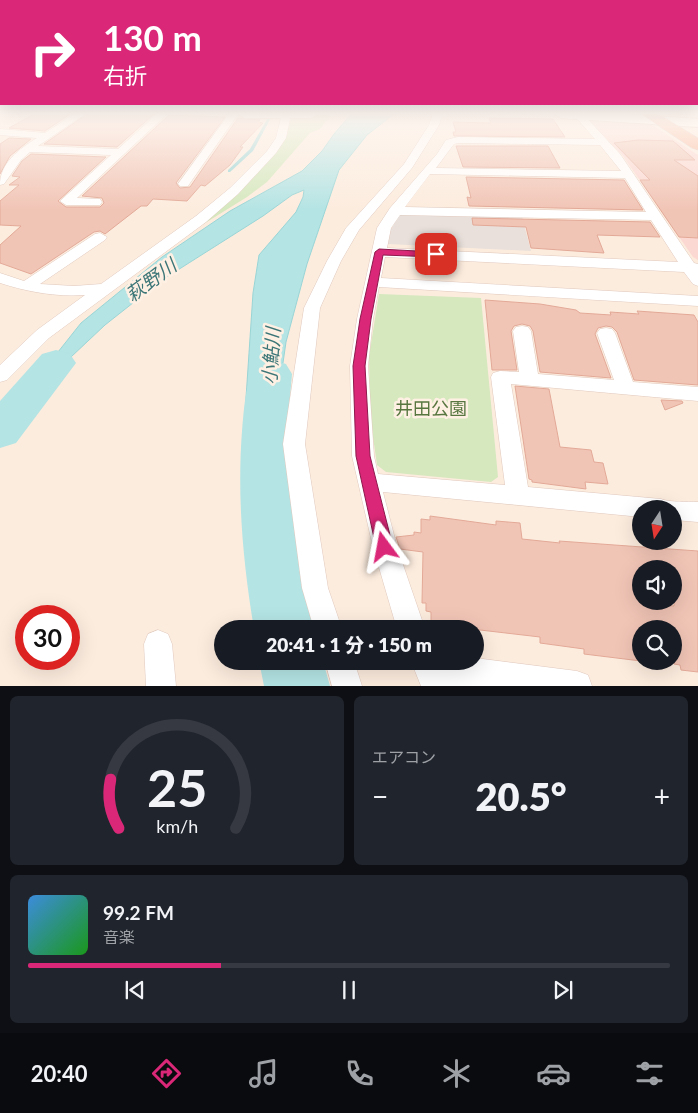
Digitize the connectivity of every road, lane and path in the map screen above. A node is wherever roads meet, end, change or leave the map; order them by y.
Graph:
1 (31, 146) edge
2 (128, 146) edge
3 (211, 146) edge
4 (276, 146) edge
5 (421, 146) edge
6 (447, 146) edge
7 (607, 146) edge
8 (27, 149) junction
9 (121, 152) junction
10 (408, 166) junction
11 (427, 172) junction
12 (628, 175) junction
13 (0, 182) edge
14 (184, 184) dead end
15 (96, 202) dead end
16 (394, 211) junction
17 (655, 216) junction
18 (100, 237) dead end
19 (379, 252) junction
20 (694, 268) edge
21 (0, 278) edge
22 (698, 281) edge
23 (374, 282) junction
24 (26, 286) junction
25 (105, 287) junction
26 (698, 301) edge
27 (522, 331) dead end
28 (606, 333) dead end
29 (0, 376) edge
30 (530, 380) junction
31 (626, 388) junction
32 (698, 394) edge
33 (370, 482) junction
34 (518, 496) junction
35 (632, 506) edge
36 (682, 511) edge
37 (698, 512) edge
38 (325, 620) edge
39 (408, 620) edge
40 (158, 644) dead end
41 (342, 670) edge
42 (430, 671) edge
43 (161, 686) edge
44 (346, 686) edge
45 (577, 686) edge

1 - 8 street
2 - 9 street
3 - 14 street
4 - 25 street
5 - 10 street
6 - 11 street
7 - 12 street
8 - 9 street
8 - 13 street
9 - 15 street
10 - 11 street
10 - 38 street
11 - 12 street
11 - 16 street
12 - 17 street
16 - 17 street
16 - 19 street
17 - 20 street
18 - 24 street
19 - 20 street
19 - 23 street
20 - 22 street
21 - 24 street
23 - 26 street
23 - 33 street
24 - 25 street
25 - 29 street
27 - 30 street
28 - 31 street
30 - 31 street
30 - 34 street
31 - 32 street
33 - 34 street
33 - 39 street
34 - 35 street
36 - 37 street
40 - 43 street
41 - 44 street
42 - 45 street

